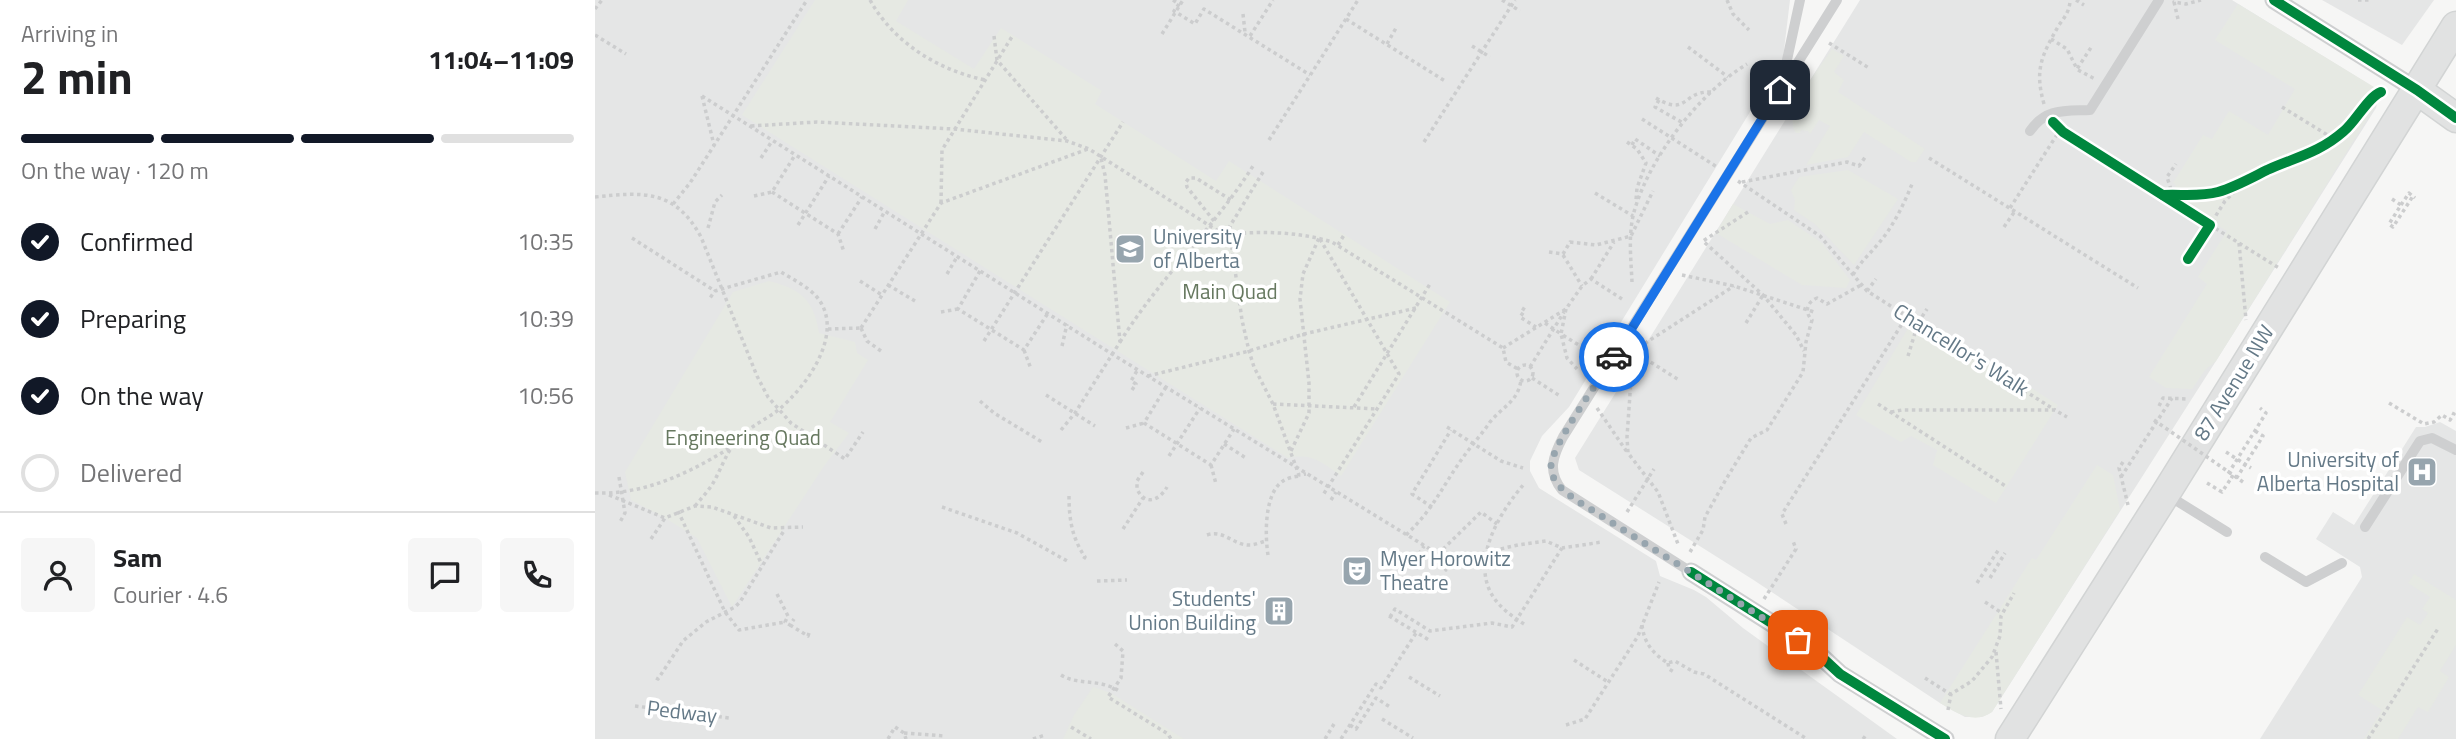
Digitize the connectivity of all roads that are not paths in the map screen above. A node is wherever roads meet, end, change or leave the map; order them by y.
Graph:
1 (1800, 0) edge
2 (1837, 0) edge
3 (2159, 0) edge
4 (2274, 0) edge
5 (2456, 26) edge
6 (1780, 90) junction
7 (2417, 90) junction
8 (2456, 118) edge
9 (2030, 131) dead end
10 (2456, 450) edge
11 (2166, 494) junction
12 (2365, 527) dead end
13 (2227, 533) dead end
14 (2265, 556) dead end
15 (2342, 563) dead end
16 (1691, 572) joint
17 (1945, 739) edge
18 (2010, 739) edge

1 - 6 lane
2 - 6 lane
3 - 9 lane
4 - 7 street
5 - 7 main road, 87 Avenue NW
6 - 16 lane
7 - 8 main road
7 - 11 main road, 87 Avenue NW
10 - 12 lane
11 - 13 lane
11 - 18 main road, 87 Avenue NW
14 - 15 lane
16 - 17 street

